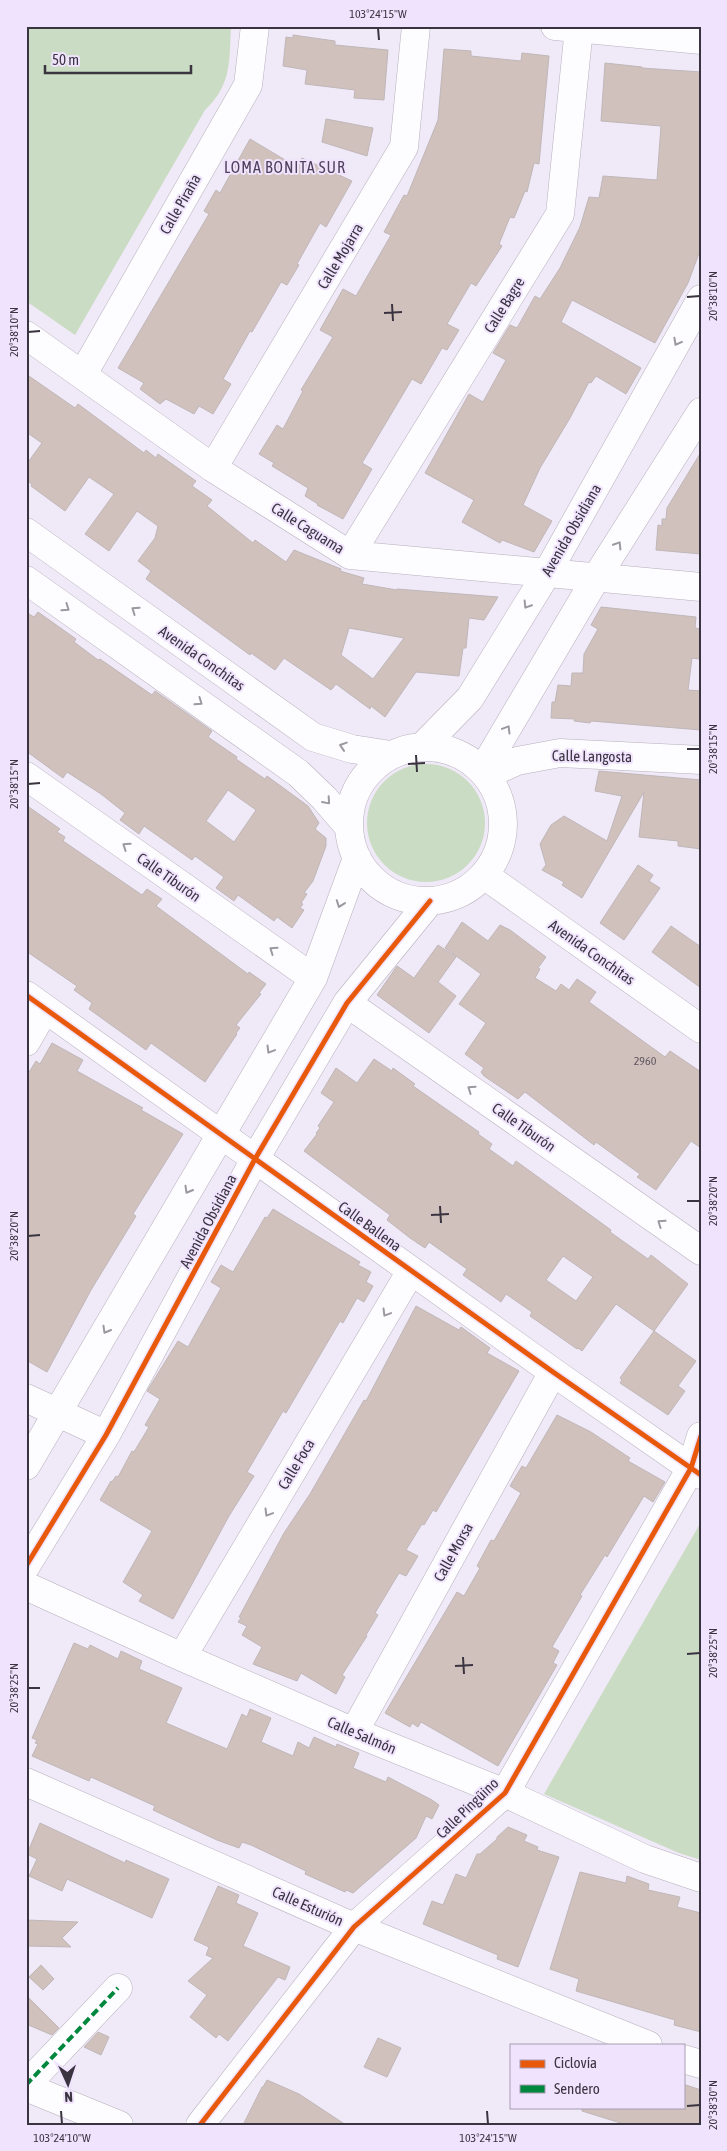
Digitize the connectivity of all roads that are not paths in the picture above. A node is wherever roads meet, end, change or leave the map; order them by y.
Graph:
1 (255, 26) edge
2 (416, 26) edge
3 (567, 27) edge
4 (701, 40) edge
5 (701, 299) edge
6 (26, 334) edge
7 (83, 374) junction
8 (699, 419) edge
9 (213, 468) junction
10 (26, 532) edge
11 (350, 555) junction
12 (547, 573) junction
13 (596, 578) junction
14 (26, 580) edge
15 (701, 587) edge
16 (422, 747) junction
17 (391, 755) junction
18 (701, 760) edge
19 (484, 773) junction
20 (26, 776) edge
21 (349, 828) junction
22 (357, 858) junction
23 (484, 875) junction
24 (430, 901) junction
25 (313, 978) junction
26 (36, 1002) edge
27 (347, 1003) junction
28 (701, 1029) edge
29 (26, 1042) edge
30 (220, 1134) junction
31 (255, 1159) junction
32 (701, 1251) edge
33 (411, 1271) junction
34 (553, 1372) junction
35 (26, 1398) edge
36 (58, 1412) junction
37 (106, 1435) junction
38 (701, 1436) edge
39 (26, 1466) edge
40 (696, 1472) edge
41 (26, 1566) edge
42 (26, 1586) edge
43 (182, 1657) junction
44 (354, 1732) junction
45 (26, 1782) edge
46 (505, 1793) junction
47 (701, 1878) edge
48 (354, 1927) junction
49 (118, 1988) dead end
50 (646, 2044) edge
51 (684, 2059) edge
52 (701, 2064) edge
53 (26, 2086) edge
54 (119, 2125) edge
55 (200, 2125) edge

1 - 7 street, Calle Piraña
2 - 9 street, Calle Mojarra
3 - 4 street
3 - 11 street, Calle Bagre
5 -> 12 street, Avenida Obsidiana
6 - 7 street, Calle Caguama
7 - 9 street, Calle Caguama
13 -> 8 street
9 - 11 street, Calle Caguama
17 -> 10 street, Avenida Conchitas
11 - 12 street, Calle Caguama
12 - 13 street, Calle Caguama
12 -> 16 street, Avenida Obsidiana
13 - 15 street, Calle Caguama
19 -> 13 street
14 -> 21 street
16 - 17 street
16 - 19 street
17 - 21 street
18 - 19 street, Calle Langosta
19 - 23 street
25 -> 20 street, Calle Tiburón
21 - 22 street
22 - 24 street
22 -> 25 street, Avenida Obsidiana
23 - 24 street
23 - 28 street, Avenida Conchitas
24 - 27 street, Avenida Obsidiana
25 -> 30 street, Avenida Obsidiana
26 - 29 street
26 - 30 street, Calle Ballena
27 - 31 street, Avenida Obsidiana
32 -> 27 street, Calle Tiburón
30 - 31 street, Calle Ballena
30 -> 36 street, Avenida Obsidiana
31 - 33 street, Calle Ballena
31 - 37 street, Avenida Obsidiana
33 - 34 street, Calle Ballena
33 -> 43 street, Calle Foca
34 - 40 street, Calle Ballena
34 - 44 street, Calle Morsa
35 - 36 street
36 - 37 street
36 - 39 street, Avenida Obsidiana
37 - 41 street, Avenida Obsidiana
38 - 40 street, Calle Pingüino
40 - 46 street, Calle Pingüino
42 - 43 street, Calle Salmón
43 - 44 street, Calle Salmón
44 - 46 street, Calle Salmón
45 - 48 street, Calle Esturión
46 - 47 street, Calle Salmón
46 - 48 street, Calle Pingüino
48 - 50 street, Calle Esturión
48 - 55 street, Calle Pingüino
49 - 53 street
51 - 52 street
53 - 54 street

